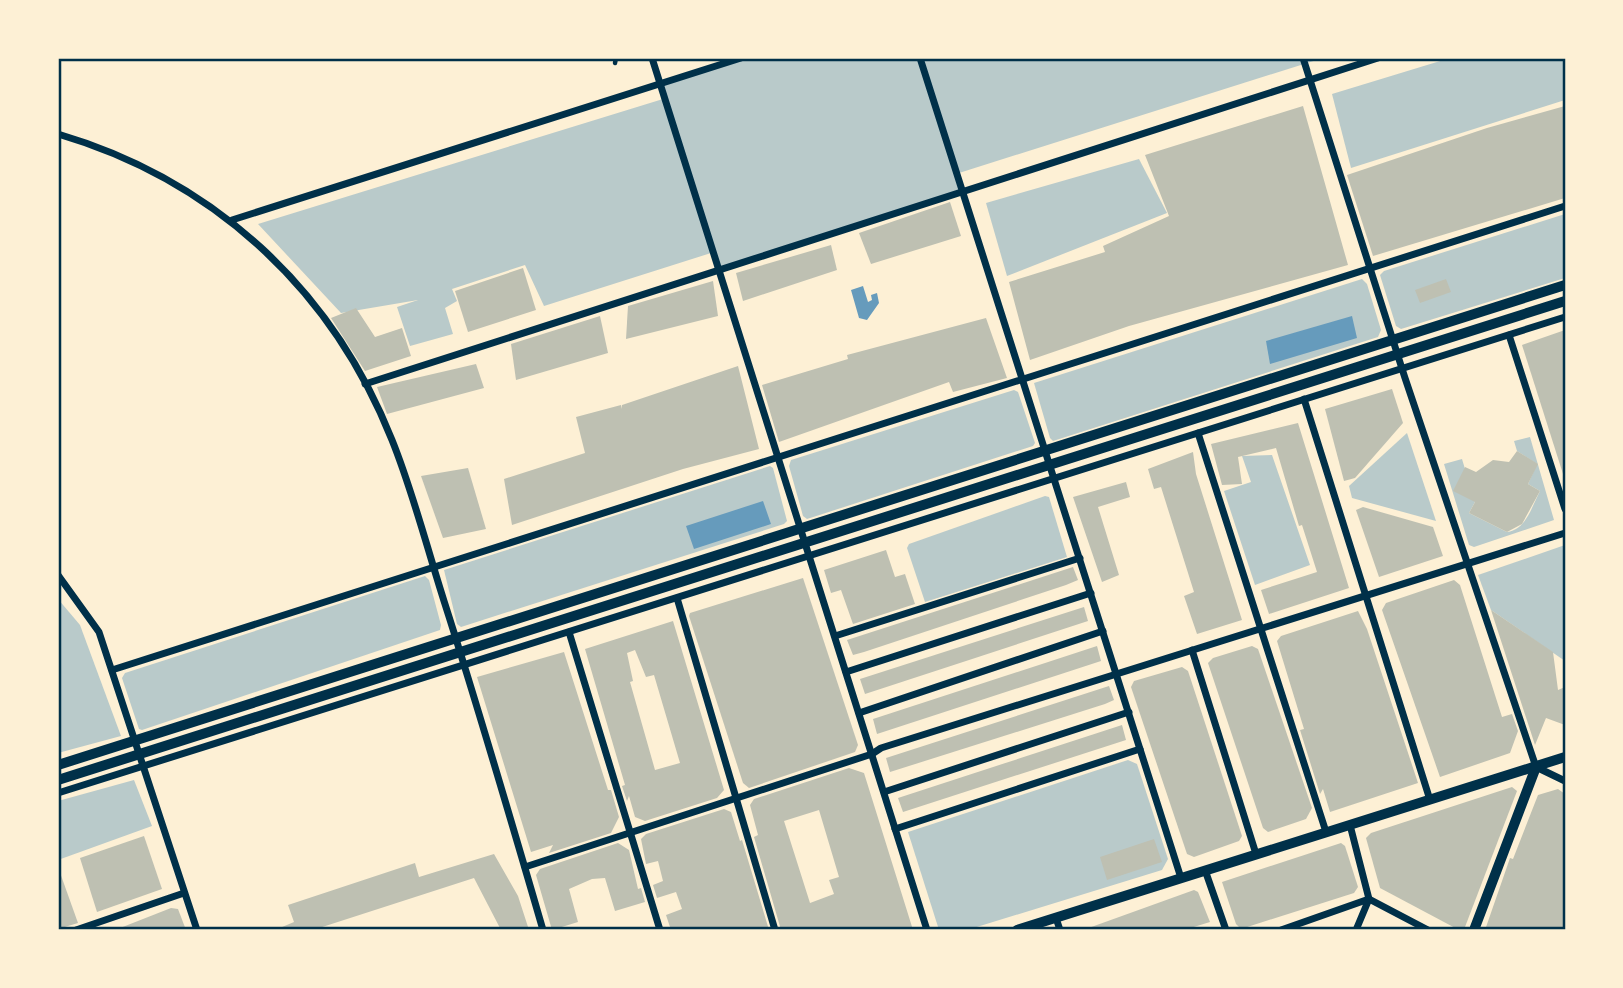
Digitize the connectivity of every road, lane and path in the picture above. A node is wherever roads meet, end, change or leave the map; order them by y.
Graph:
1 (652, 58) edge
2 (741, 58) edge
3 (920, 58) edge
4 (1303, 58) edge
5 (1378, 58) edge
6 (1311, 80) junction
7 (659, 84) junction
8 (58, 134) edge
9 (965, 193) junction
10 (1565, 206) edge
11 (232, 220) junction
12 (1370, 268) junction
13 (718, 272) junction
14 (1565, 285) edge
15 (1565, 301) edge
16 (1565, 317) edge
17 (1509, 335) junction
18 (1393, 339) junction
19 (1398, 354) junction
20 (1402, 368) junction
21 (1023, 379) junction
22 (365, 384) junction
23 (1304, 399) junction
24 (1198, 433) junction
25 (1046, 450) junction
26 (777, 457) junction
27 (1051, 466) junction
28 (1055, 478) junction
29 (1565, 509) edge
30 (801, 528) junction
31 (1565, 533) edge
32 (805, 541) junction
33 (810, 556) junction
34 (1080, 558) junction
35 (1468, 564) junction
36 (433, 568) junction
37 (58, 575) edge
38 (1091, 593) junction
39 (1365, 596) junction
40 (677, 598) junction
41 (1259, 629) junction
42 (1103, 631) junction
43 (569, 632) junction
44 (835, 636) junction
45 (456, 639) junction
46 (1192, 650) junction
47 (460, 653) junction
48 (464, 666) junction
49 (112, 670) junction
50 (846, 672) junction
51 (1117, 674) junction
52 (1129, 712) junction
53 (859, 713) junction
54 (135, 742) junction
55 (1140, 749) junction
56 (872, 754) junction
57 (1565, 757) edge
58 (140, 761) junction
59 (58, 765) edge
60 (1536, 767) junction
61 (58, 780) edge
62 (1565, 781) edge
63 (884, 792) junction
64 (58, 793) edge
65 (736, 800) junction
66 (1430, 800) junction
67 (1350, 825) junction
68 (895, 829) junction
69 (1326, 832) junction
70 (630, 834) junction
71 (1256, 854) junction
72 (525, 867) junction
73 (1205, 870) junction
74 (1181, 878) junction
75 (184, 893) junction
76 (1369, 899) junction
77 (1056, 918) junction
78 (76, 930) edge
79 (197, 930) edge
80 (543, 930) edge
81 (660, 930) edge
82 (775, 930) edge
83 (927, 930) edge
84 (1017, 930) edge
85 (1060, 930) edge
86 (1226, 930) edge
87 (1281, 930) edge
88 (1356, 930) edge
89 (1428, 930) edge
90 (1475, 930) edge

1 - 7 street
2 - 7 street
3 - 9 street
4 - 6 street
5 - 6 street
6 - 9 street
6 - 12 street
7 - 11 street
7 - 13 street
8 - 11 street
9 - 13 street
9 - 21 street
10 - 12 street
11 - 22 street
12 - 18 street
12 - 21 street
13 - 22 street
13 - 26 street
14 - 18 street
15 - 19 street
16 - 17 street
17 - 20 street
17 - 29 street
18 - 19 street
18 - 25 street
19 - 20 street
19 - 27 street
20 - 23 street
20 - 35 street
21 - 25 street
21 - 26 street
22 - 36 street
23 - 24 street
23 - 39 street
24 - 28 street
24 - 41 street
25 - 27 street
25 - 30 street
26 - 30 street
26 - 36 street
27 - 28 street
27 - 32 street
28 - 33 street
28 - 34 street
30 - 32 street
30 - 45 street
31 - 35 street
32 - 33 street
32 - 47 street
33 - 40 street
33 - 44 street
34 - 38 street
34 - 44 street
35 - 39 street
35 - 60 street
36 - 45 street
36 - 49 street
37 - 49 street
38 - 42 street
38 - 50 street
39 - 41 street
39 - 66 street
40 - 43 street
40 - 65 street
41 - 46 street
41 - 69 street
42 - 51 street
42 - 53 street
43 - 48 street
43 - 70 street
44 - 50 street
45 - 47 street
45 - 54 street
46 - 51 street
46 - 71 street
47 - 48 street
47 - 58 street
48 - 58 street
48 - 72 street
49 - 54 street
50 - 53 street
51 - 52 street
51 - 56 street
52 - 55 street
52 - 63 street
53 - 56 street
54 - 58 street
54 - 59 street
55 - 68 street
55 - 74 street
56 - 63 street
56 - 65 street
57 - 60 street
58 - 61 street
58 - 64 street
58 - 75 street
60 - 62 street
60 - 66 street
60 - 90 street
63 - 68 street
65 - 70 street
65 - 82 street
66 - 67 street
67 - 69 street
67 - 76 street
68 - 83 street
69 - 71 street
70 - 72 street
70 - 81 street
71 - 73 street
72 - 80 street
73 - 74 street
73 - 86 street
74 - 77 street
75 - 78 street
75 - 79 street
76 - 87 street
76 - 88 street
76 - 89 street
77 - 84 street
77 - 85 street

